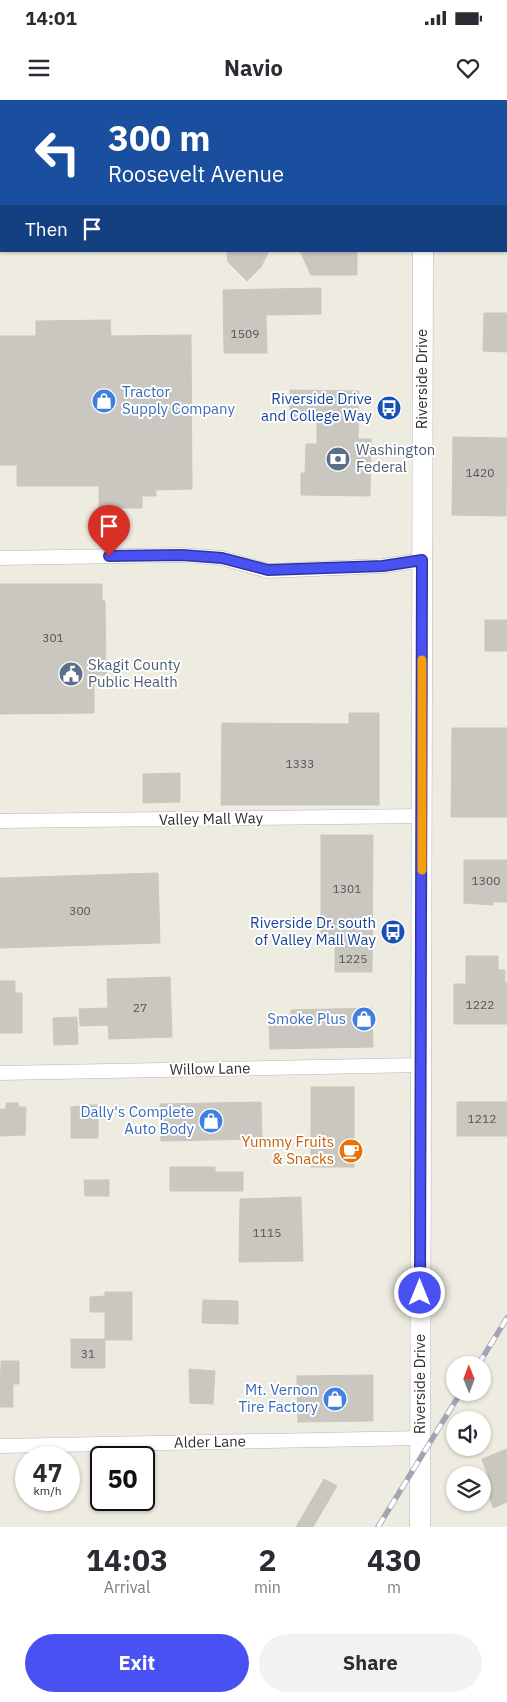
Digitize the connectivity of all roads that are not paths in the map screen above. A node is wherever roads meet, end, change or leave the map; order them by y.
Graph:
1 (423, 252) edge
2 (0, 558) edge
3 (422, 560) junction
4 (422, 816) junction
5 (0, 821) edge
6 (421, 1065) junction
7 (0, 1073) edge
8 (420, 1438) junction
9 (0, 1446) edge
10 (420, 1527) edge

1 - 3 main road, Riverside Drive
2 - 3 street
3 - 4 main road, Riverside Drive
4 - 5 street, Valley Mall Way
4 - 6 main road, Riverside Drive
6 - 7 street, Willow Lane
6 - 8 main road, Riverside Drive
8 - 9 street, Alder Lane
8 - 10 main road, Riverside Drive

